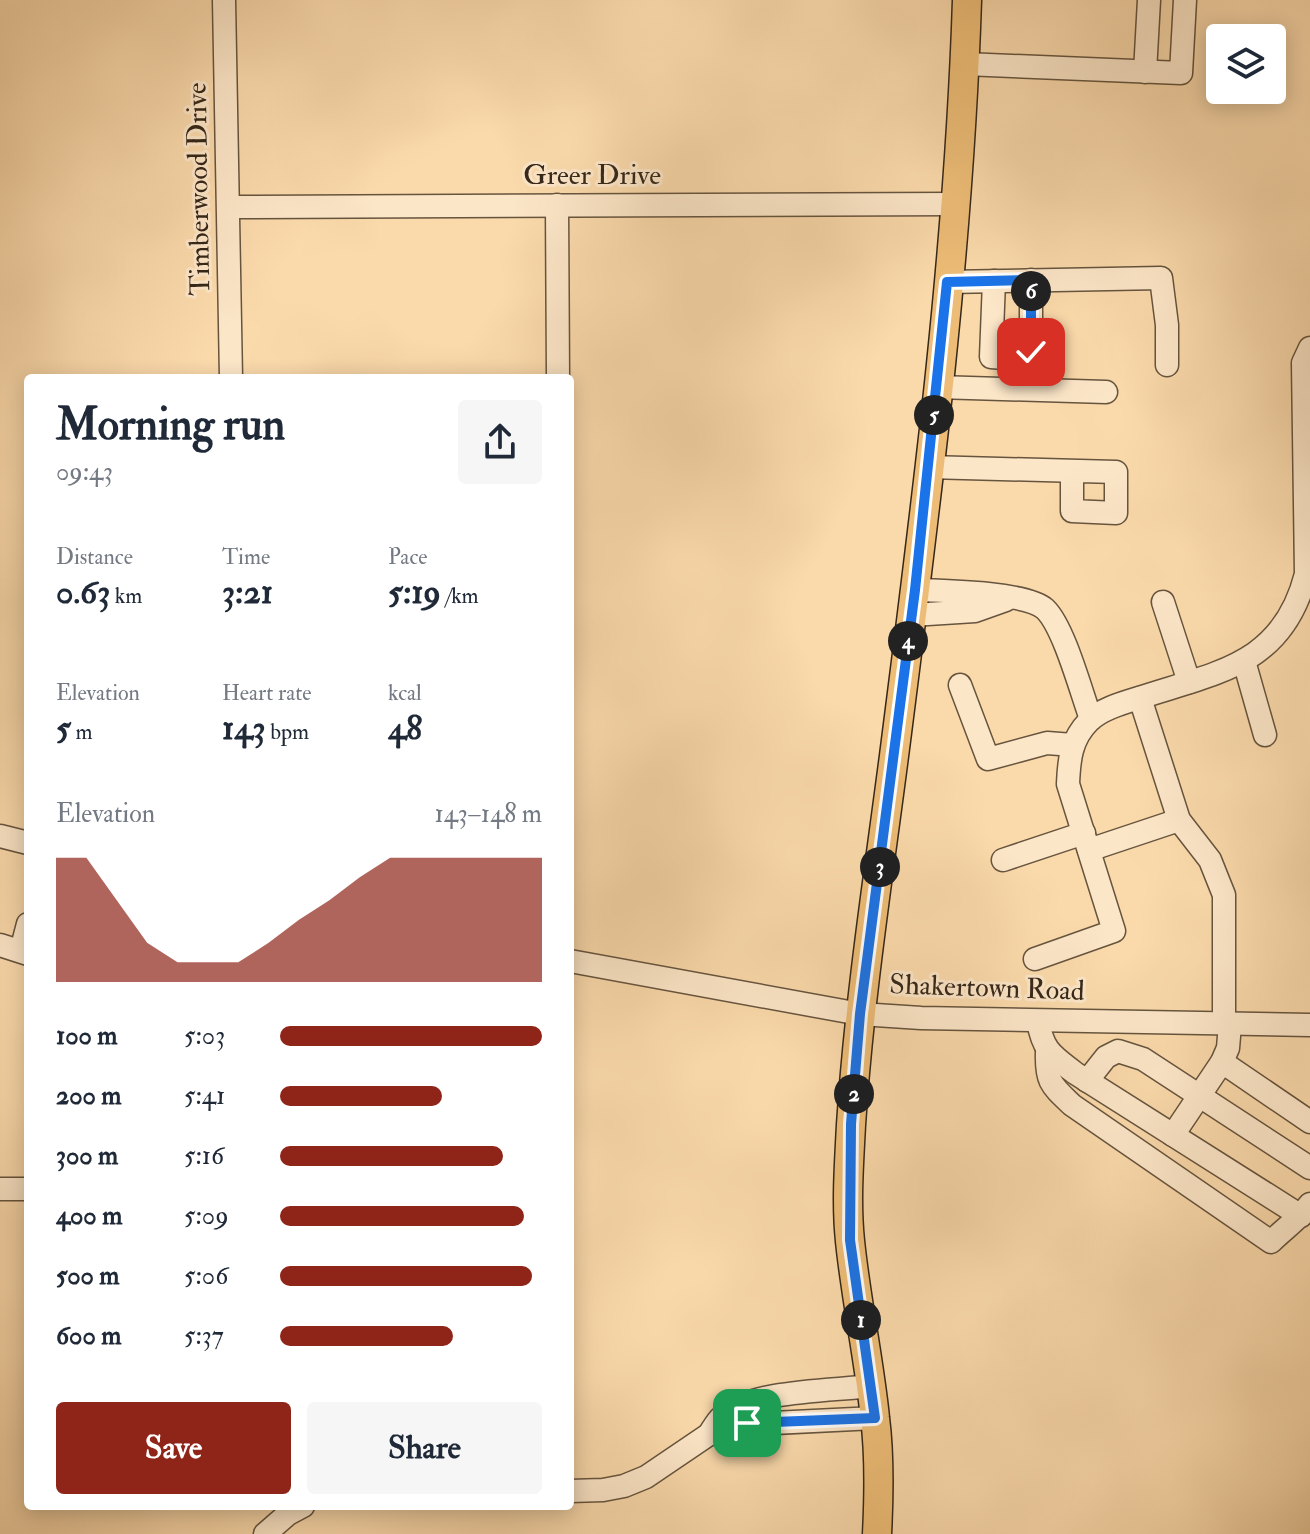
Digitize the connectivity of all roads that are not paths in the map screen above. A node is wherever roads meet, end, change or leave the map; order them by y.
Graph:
1 (224, 0) edge
2 (967, 0) edge
3 (1149, 0) edge
4 (1185, 0) edge
5 (965, 64) junction
6 (1145, 72) junction
7 (955, 204) junction
8 (557, 205) junction
9 (229, 207) junction
10 (1031, 280) junction
11 (994, 281) junction
12 (947, 282) junction
13 (1310, 348) edge
14 (1167, 365) dead end
15 (231, 374) edge
16 (558, 374) edge
17 (937, 387) junction
18 (1106, 392) dead end
19 (1307, 401) edge
20 (928, 467) junction
21 (1072, 471) dead end
22 (1308, 494) edge
23 (1306, 595) edge
24 (914, 602) junction
25 (1163, 602) dead end
26 (1244, 661) junction
27 (1189, 682) junction
28 (960, 685) dead end
29 (1140, 698) junction
30 (1091, 719) junction
31 (1265, 735) dead end
32 (1073, 745) junction
33 (1179, 820) junction
34 (0, 836) edge
35 (24, 842) edge
36 (1087, 842) junction
37 (1003, 860) dead end
38 (1035, 959) dead end
39 (574, 962) edge
40 (860, 1014) junction
41 (1038, 1021) junction
42 (1227, 1024) junction
43 (1310, 1025) edge
44 (1047, 1052) junction
45 (1222, 1062) junction
46 (1087, 1081) junction
47 (1200, 1096) junction
48 (1310, 1122) edge
49 (1173, 1135) junction
50 (1310, 1168) edge
51 (0, 1189) edge
52 (24, 1189) edge
53 (1300, 1215) edge
54 (871, 1386) junction
55 (875, 1418) junction
56 (708, 1435) junction
57 (574, 1491) edge
58 (296, 1510) edge
59 (265, 1534) edge
60 (877, 1534) edge

1 - 9 street, Timberwood Drive
2 - 5 main road
3 - 6 street
4 - 6 street
5 - 6 street
5 - 7 main road
7 - 8 street, Greer Drive
7 - 12 main road
8 - 9 street, Greer Drive
8 - 16 street
9 - 15 street, Timberwood Drive
10 - 11 street
10 - 11 street
10 - 14 street
11 - 12 street
12 - 17 main road
13 - 19 street
17 - 18 street
17 - 20 main road
19 - 22 street
20 - 21 street
20 - 24 main road
22 - 23 street
23 - 26 street
24 - 30 street
24 - 40 main road
25 - 27 street
26 - 27 street
26 - 31 street
27 - 29 street
28 - 32 street
29 - 30 street
29 - 33 street
30 - 32 street
32 - 36 street
33 - 36 street
33 - 42 street
34 - 35 street
36 - 37 street
36 - 38 street
39 - 40 street, Shakertown Road
40 - 41 street, Shakertown Road
40 - 54 main road
41 - 42 street, Shakertown Road
41 - 44 street
42 - 43 street, Shakertown Road
42 - 45 street
44 - 46 street
44 - 53 street
45 - 47 street
45 - 48 street
46 - 47 street
46 - 49 street
47 - 49 street
47 - 50 street
49 - 53 street
51 - 52 street
54 - 55 main road
54 - 56 street
55 - 56 street
55 - 60 main road
56 - 57 street
58 - 59 street

